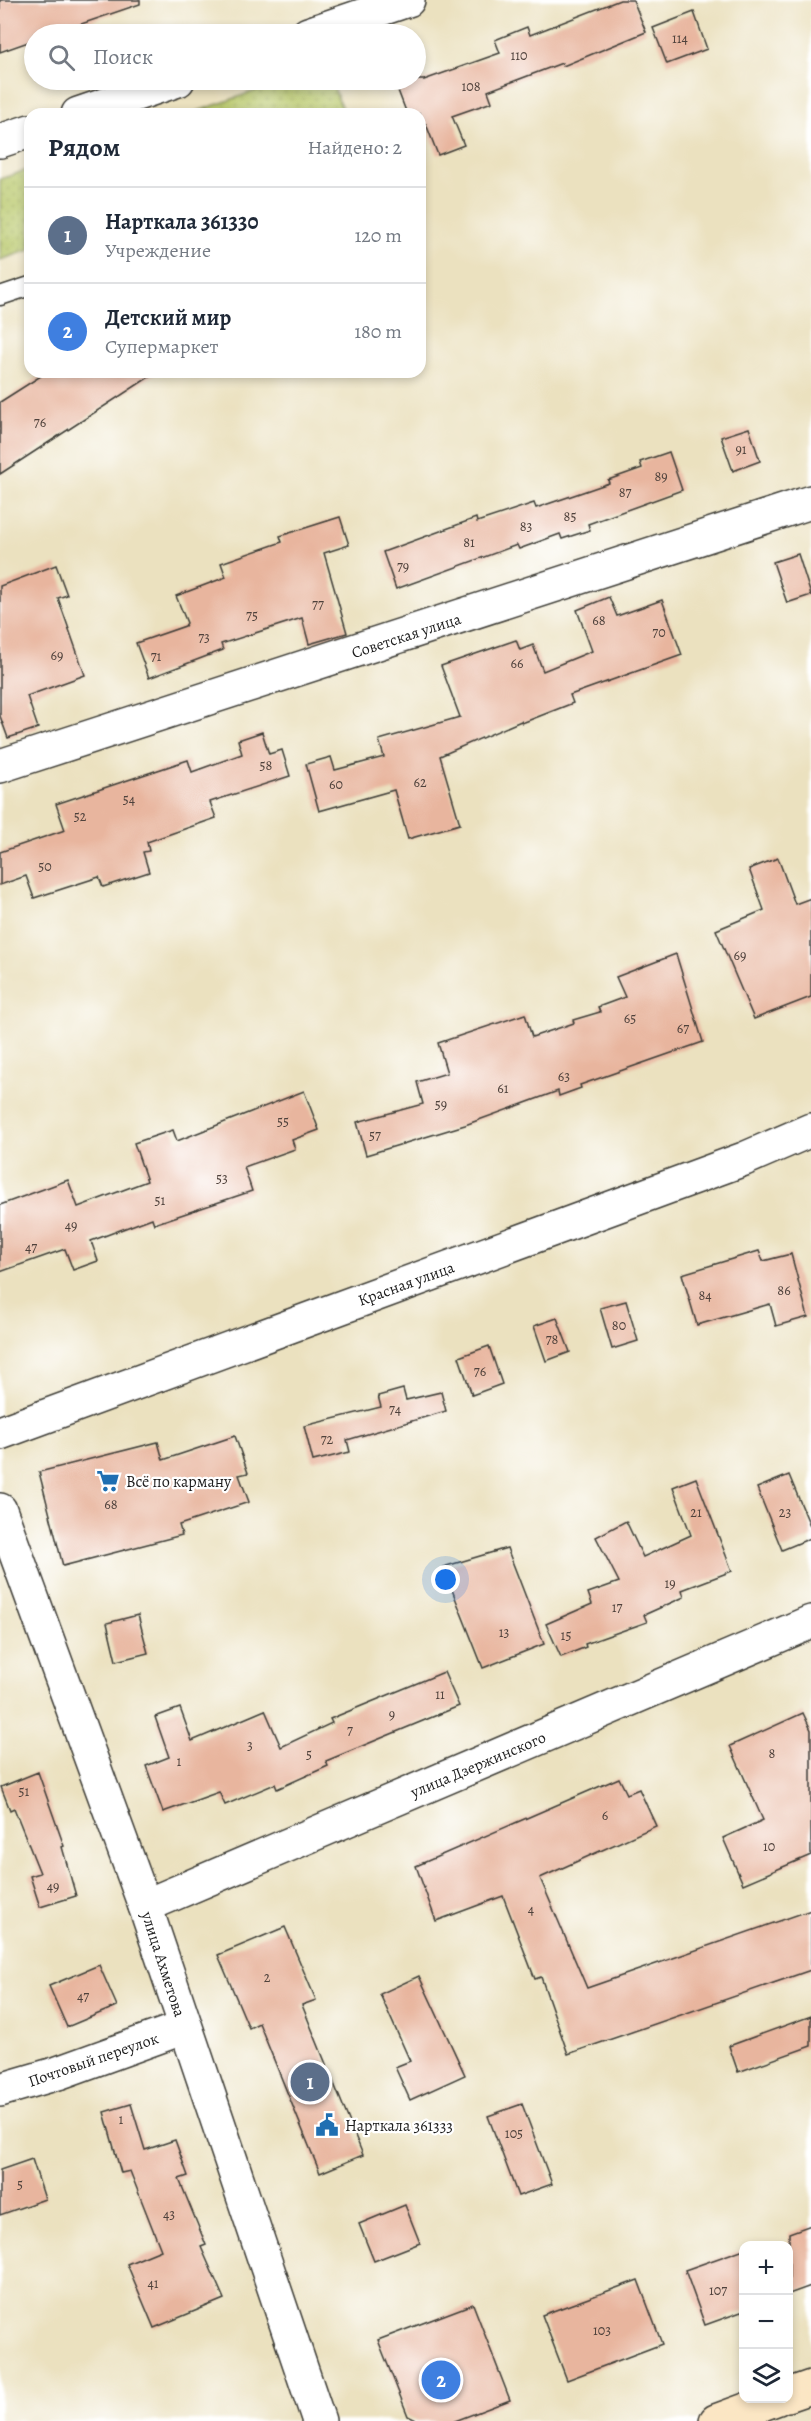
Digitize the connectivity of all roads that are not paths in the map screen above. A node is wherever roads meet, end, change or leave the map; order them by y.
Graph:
1 (398, 2) edge
2 (336, 24) edge
3 (149, 90) edge
4 (96, 108) edge
5 (24, 132) edge
6 (0, 141) edge
7 (24, 288) edge
8 (0, 296) edge
9 (811, 502) edge
10 (0, 766) edge
11 (811, 1130) edge
12 (0, 1433) edge
13 (0, 1510) edge
14 (811, 1622) edge
15 (145, 1906) junction
16 (185, 2027) junction
17 (0, 2090) edge
18 (811, 2387) edge
19 (793, 2394) edge
20 (765, 2403) edge
21 (319, 2421) edge
22 (716, 2421) edge

1 - 2 street
3 - 4 street
5 - 6 street
7 - 8 lane
9 - 10 street, Советская улица
11 - 12 street, Красная улица
13 - 15 street, улица Ахметова
14 - 15 street, улица Дзержинского
15 - 16 street, улица Ахметова
16 - 17 street, Почтовый переулок
16 - 21 street, улица Ахметова
18 - 19 main road
20 - 22 main road

